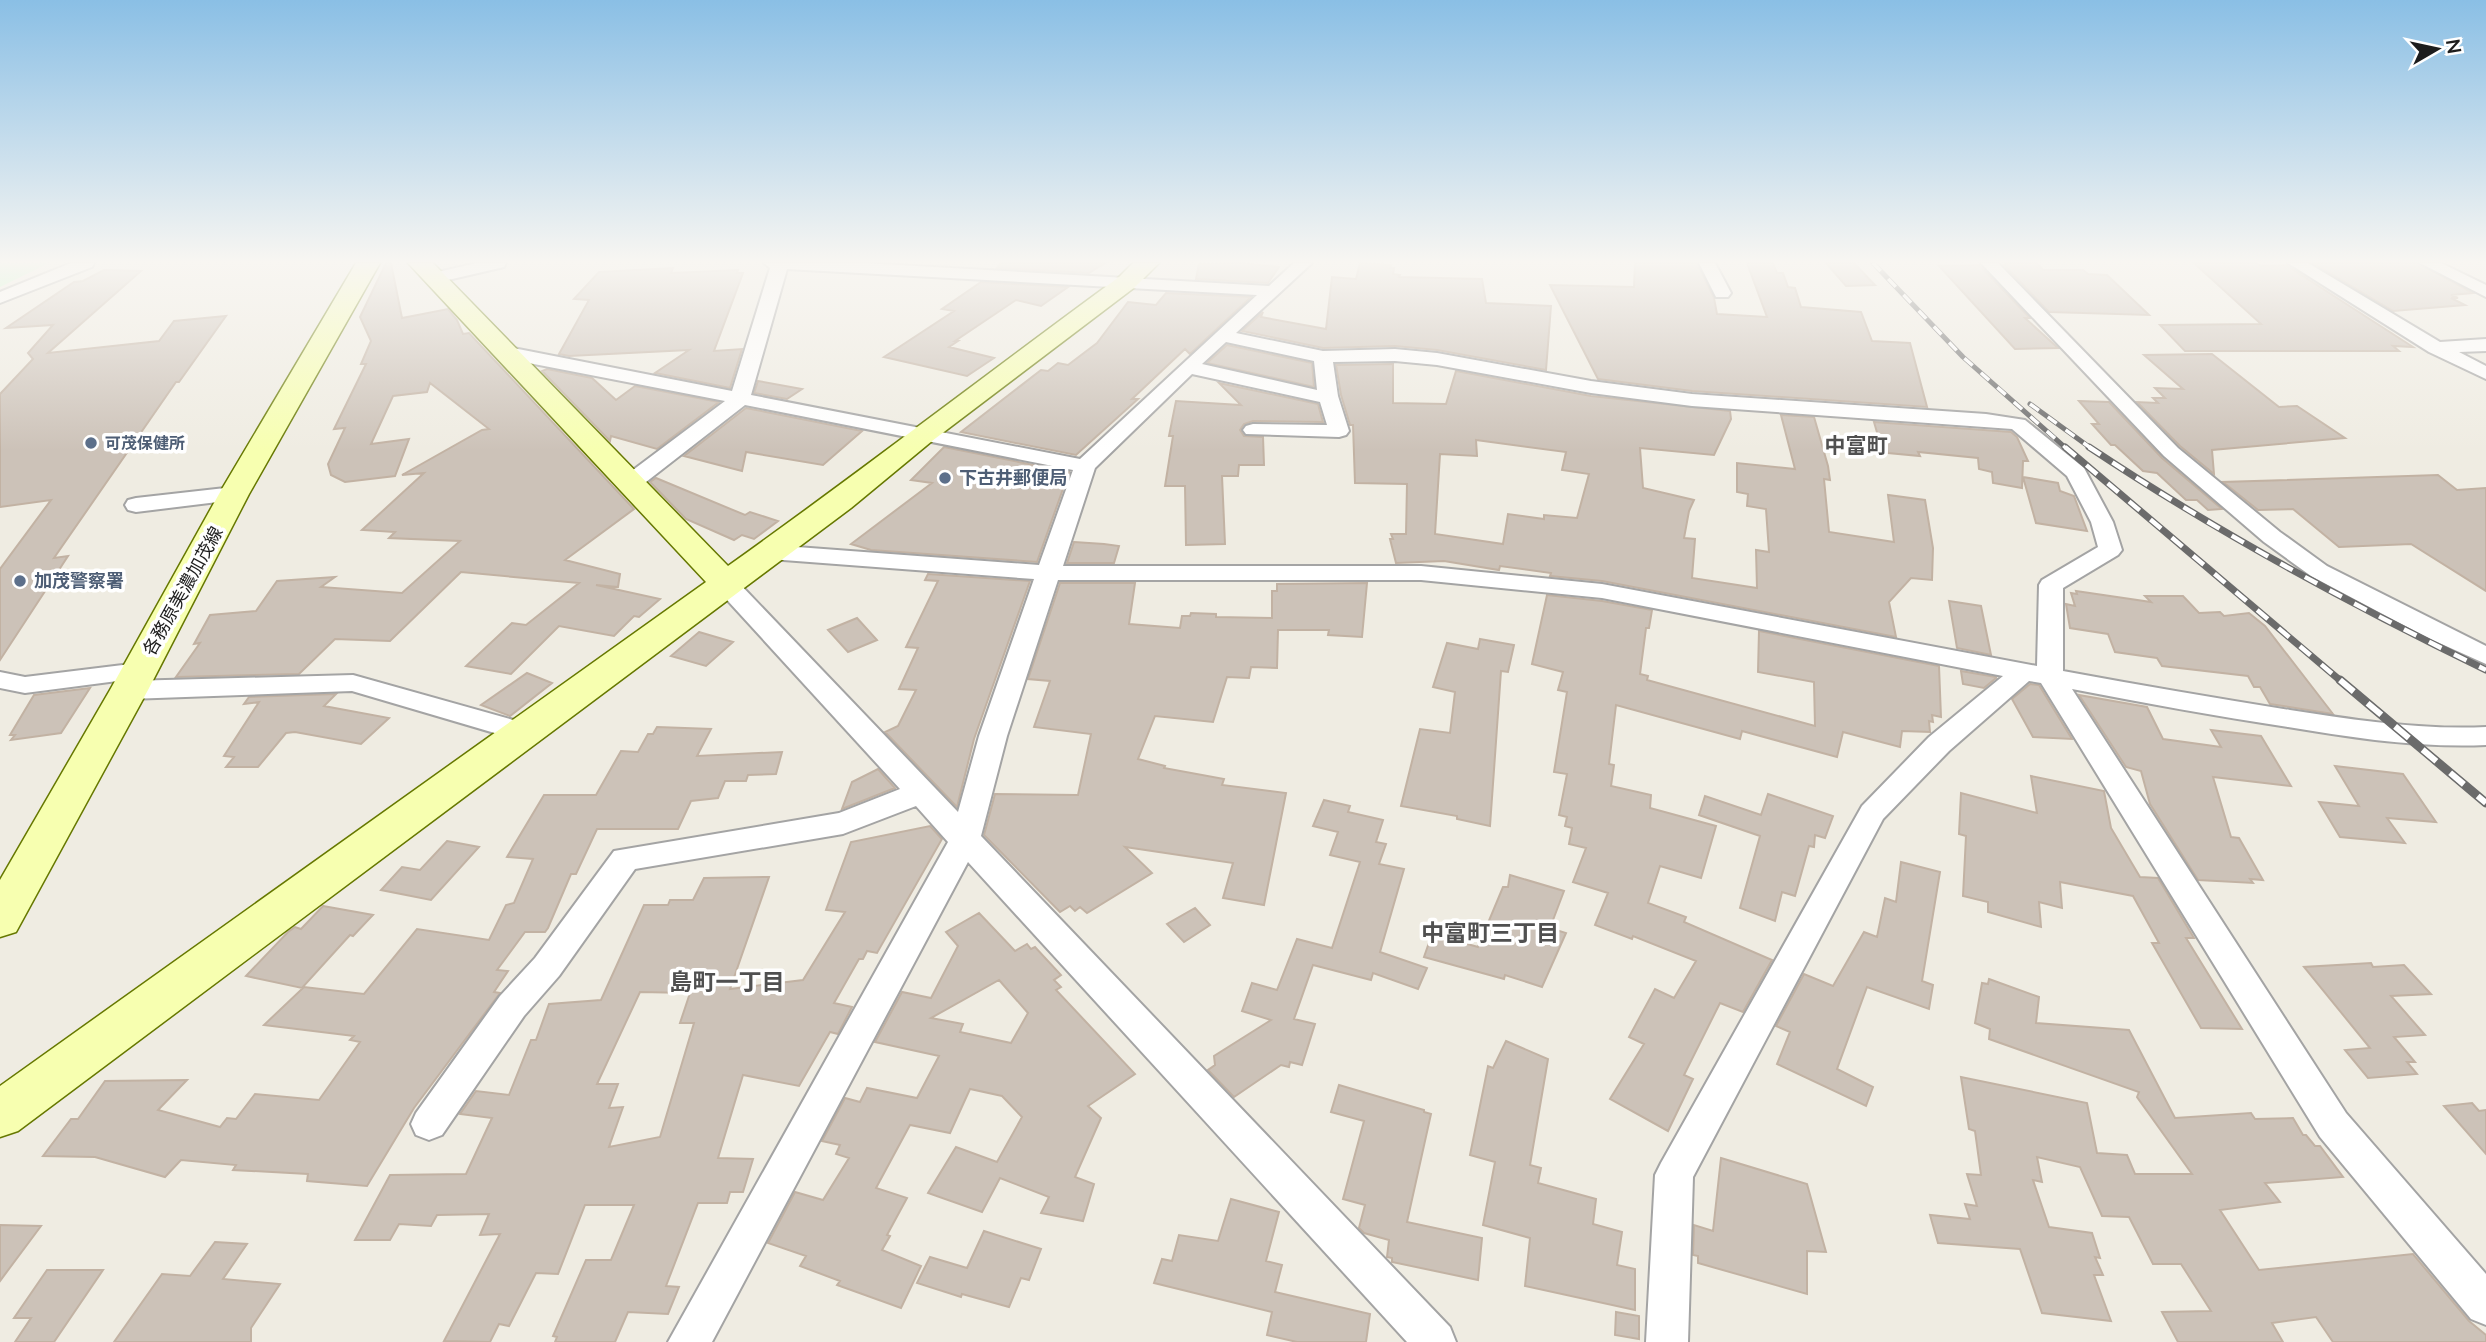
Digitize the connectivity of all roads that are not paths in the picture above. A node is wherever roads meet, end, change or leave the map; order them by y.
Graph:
1 (332, 326) edge
2 (482, 326) edge
3 (761, 326) edge
4 (1067, 326) edge
5 (1234, 326) edge
6 (2049, 326) edge
7 (2399, 326) edge
8 (1222, 336) junction
9 (2486, 345) edge
10 (2436, 348) junction
11 (508, 353) junction
12 (1323, 357) junction
13 (1188, 367) junction
14 (2486, 373) edge
15 (1328, 396) junction
16 (739, 400) junction
17 (1253, 430) dead end
18 (922, 435) junction
19 (1085, 466) junction
20 (629, 484) junction
21 (234, 494) junction
22 (136, 505) dead end
23 (770, 552) junction
24 (1049, 573) junction
25 (726, 583) junction
26 (2486, 656) edge
27 (2038, 673) junction
28 (134, 681) junction
29 (13, 682) edge
30 (0, 701) edge
31 (526, 733) junction
32 (2486, 736) edge
33 (921, 792) junction
34 (965, 839) junction
35 (0, 920) edge
36 (0, 1115) edge
37 (429, 1124) dead end
38 (2486, 1306) edge
39 (690, 1342) edge
40 (1435, 1342) edge
41 (1667, 1342) edge

1 - 21 street, 各務原美濃加茂線
2 - 11 street
3 - 16 street
4 - 18 street
5 - 8 street
6 - 26 street
7 - 10 street
8 - 12 street
8 - 13 street
9 - 10 street
10 - 14 street
11 - 16 street
11 - 20 street
12 - 15 street
12 - 27 street
13 - 15 street
13 - 19 street
15 - 17 street
16 - 18 street
16 - 20 street
18 - 19 street
18 - 23 street
19 - 24 street
20 - 25 street
21 - 22 street
21 - 28 street, 各務原美濃加茂線
23 - 24 street
23 - 25 street
24 - 27 street
24 - 34 street
25 - 31 street
25 - 33 street
27 - 32 street
27 - 38 street
27 - 41 street
28 - 29 street
28 - 31 street
28 - 35 street, 各務原美濃加茂線
29 - 30 street
31 - 36 street
33 - 34 street
33 - 37 street
34 - 39 street
34 - 40 street

